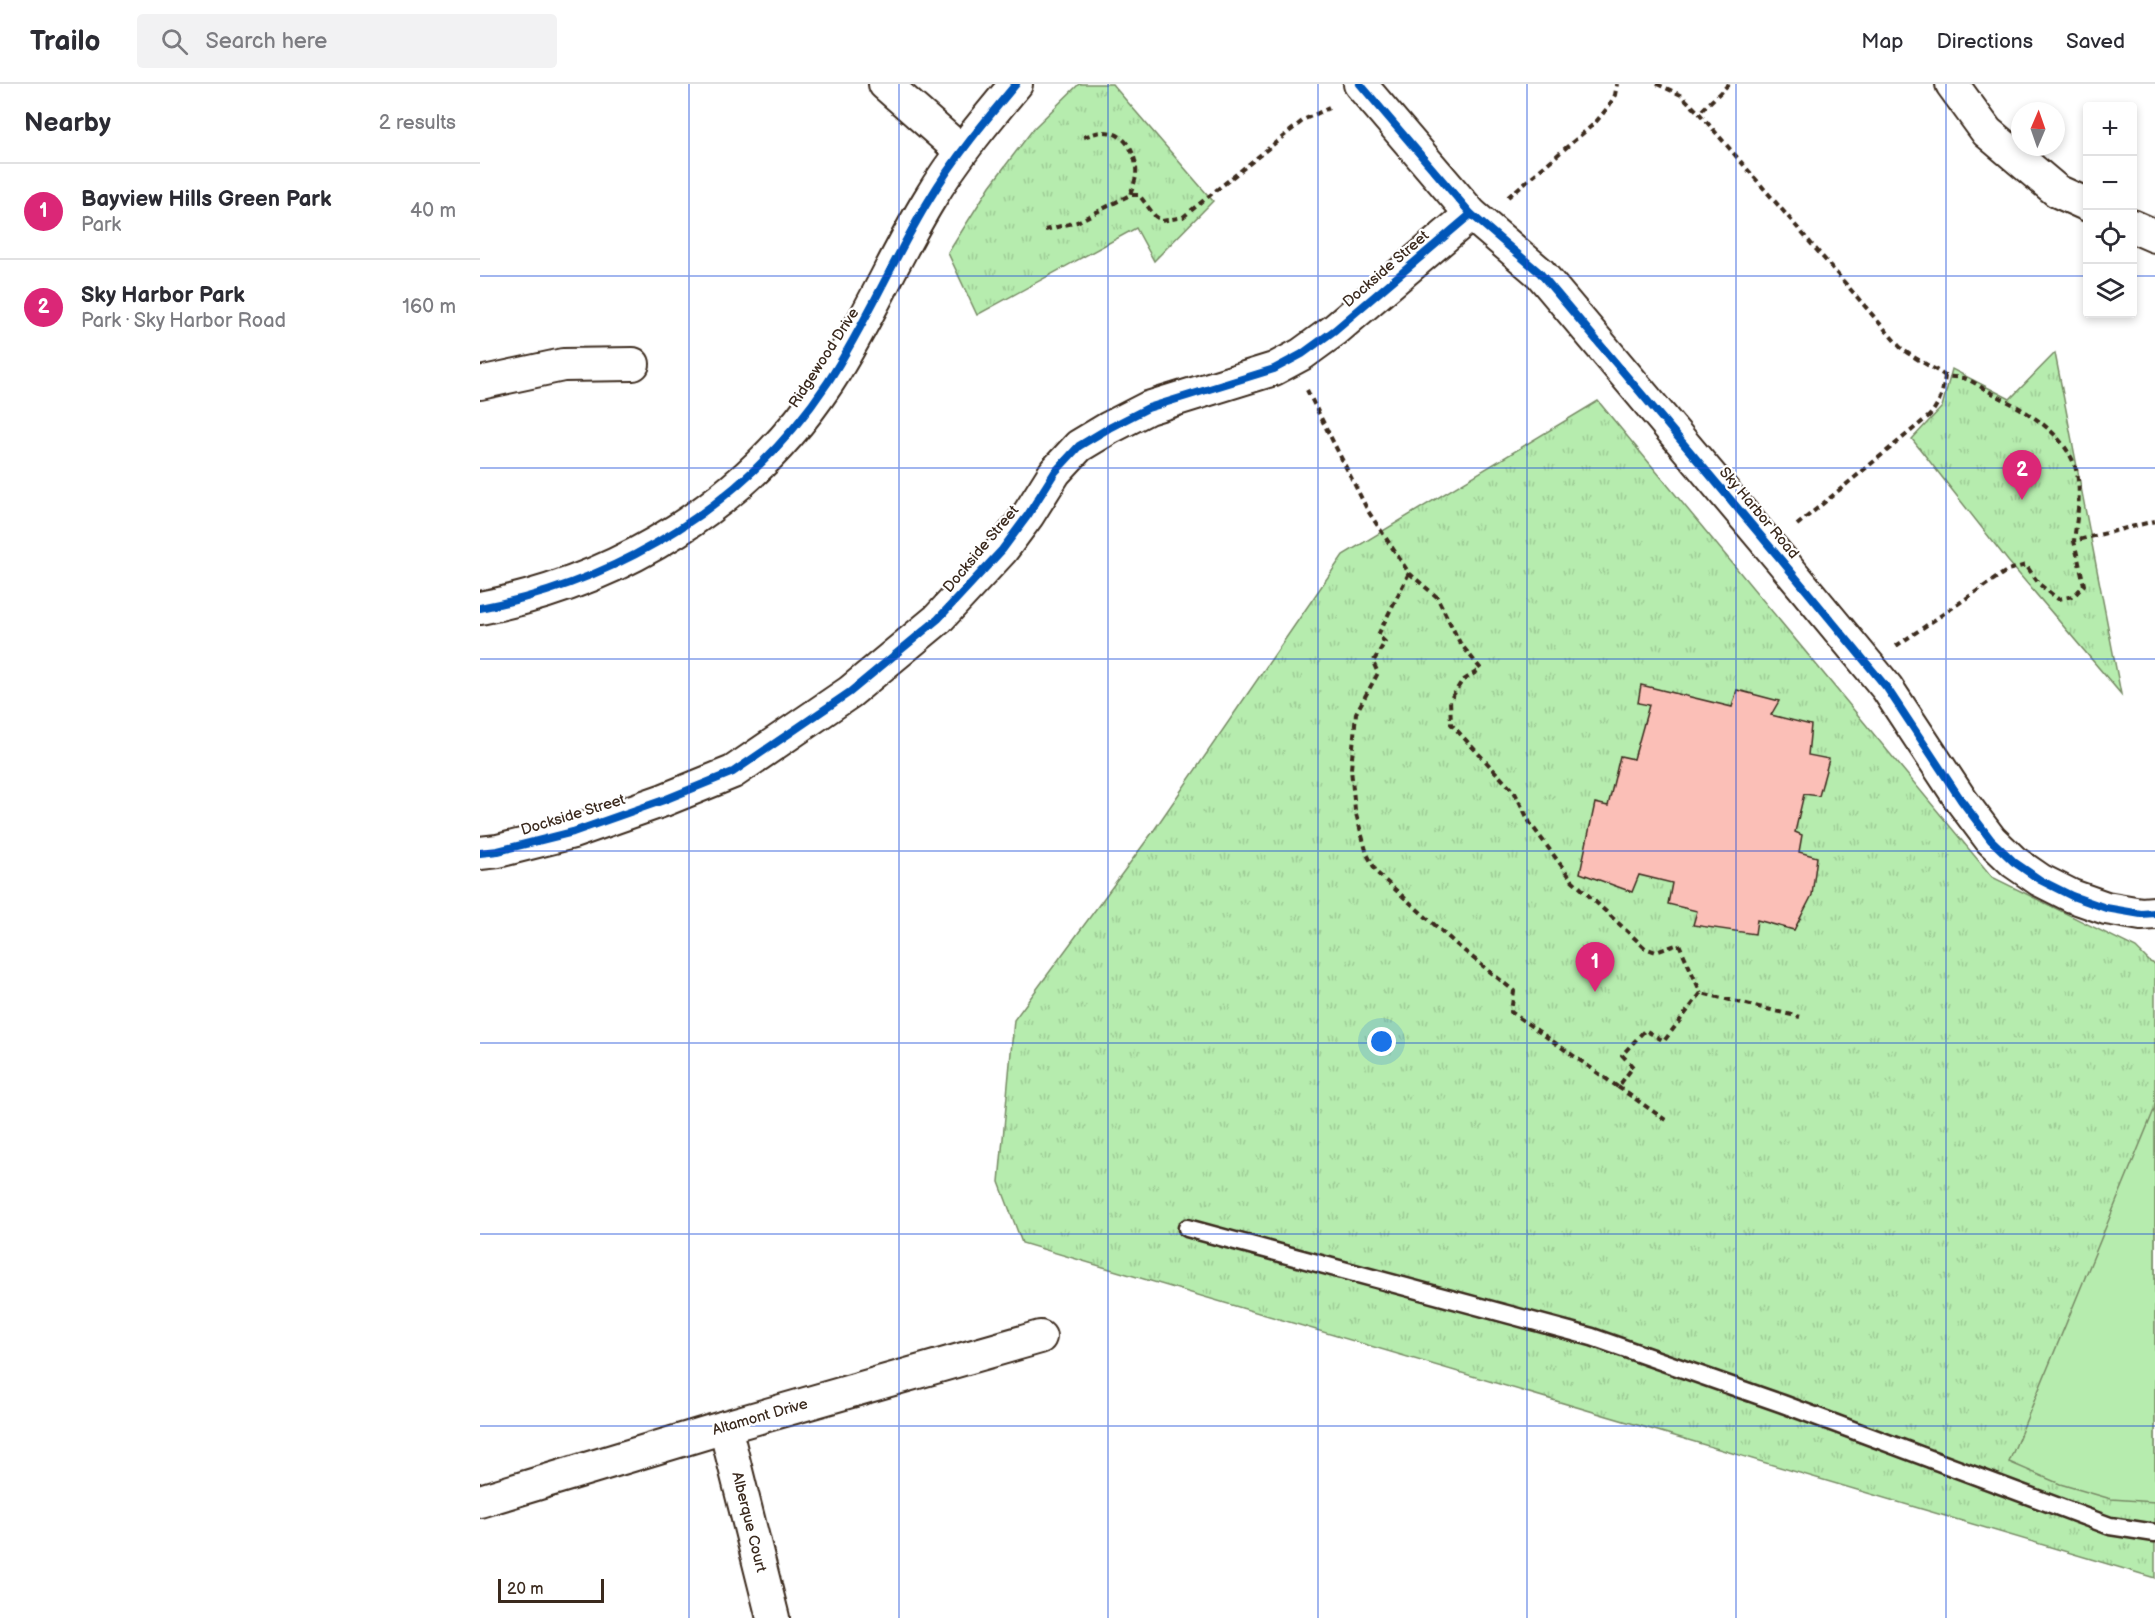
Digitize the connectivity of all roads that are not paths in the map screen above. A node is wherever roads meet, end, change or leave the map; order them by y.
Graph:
1 (885, 84) edge
2 (1017, 84) edge
3 (1360, 84) edge
4 (1952, 84) edge
5 (961, 151) junction
6 (2083, 203) edge
7 (1471, 214) junction
8 (2137, 227) edge
9 (2155, 236) edge
10 (633, 364) dead end
11 (480, 383) edge
12 (480, 608) edge
13 (480, 853) edge
14 (2155, 913) edge
15 (1187, 1228) dead end
16 (1040, 1337) dead end
17 (725, 1427) junction
18 (480, 1501) edge
19 (2155, 1533) edge
20 (773, 1618) edge

1 - 5 street
2 - 5 street, Ridgewood Drive
3 - 7 street, Sky Harbor Road
4 - 6 street
5 - 12 street, Ridgewood Drive
7 - 13 street, Dockside Street
7 - 14 street, Sky Harbor Road
8 - 9 street
10 - 11 street
15 - 19 lane
16 - 17 street, Altamont Drive
17 - 18 street, Altamont Drive
17 - 20 street, Alberque Court

